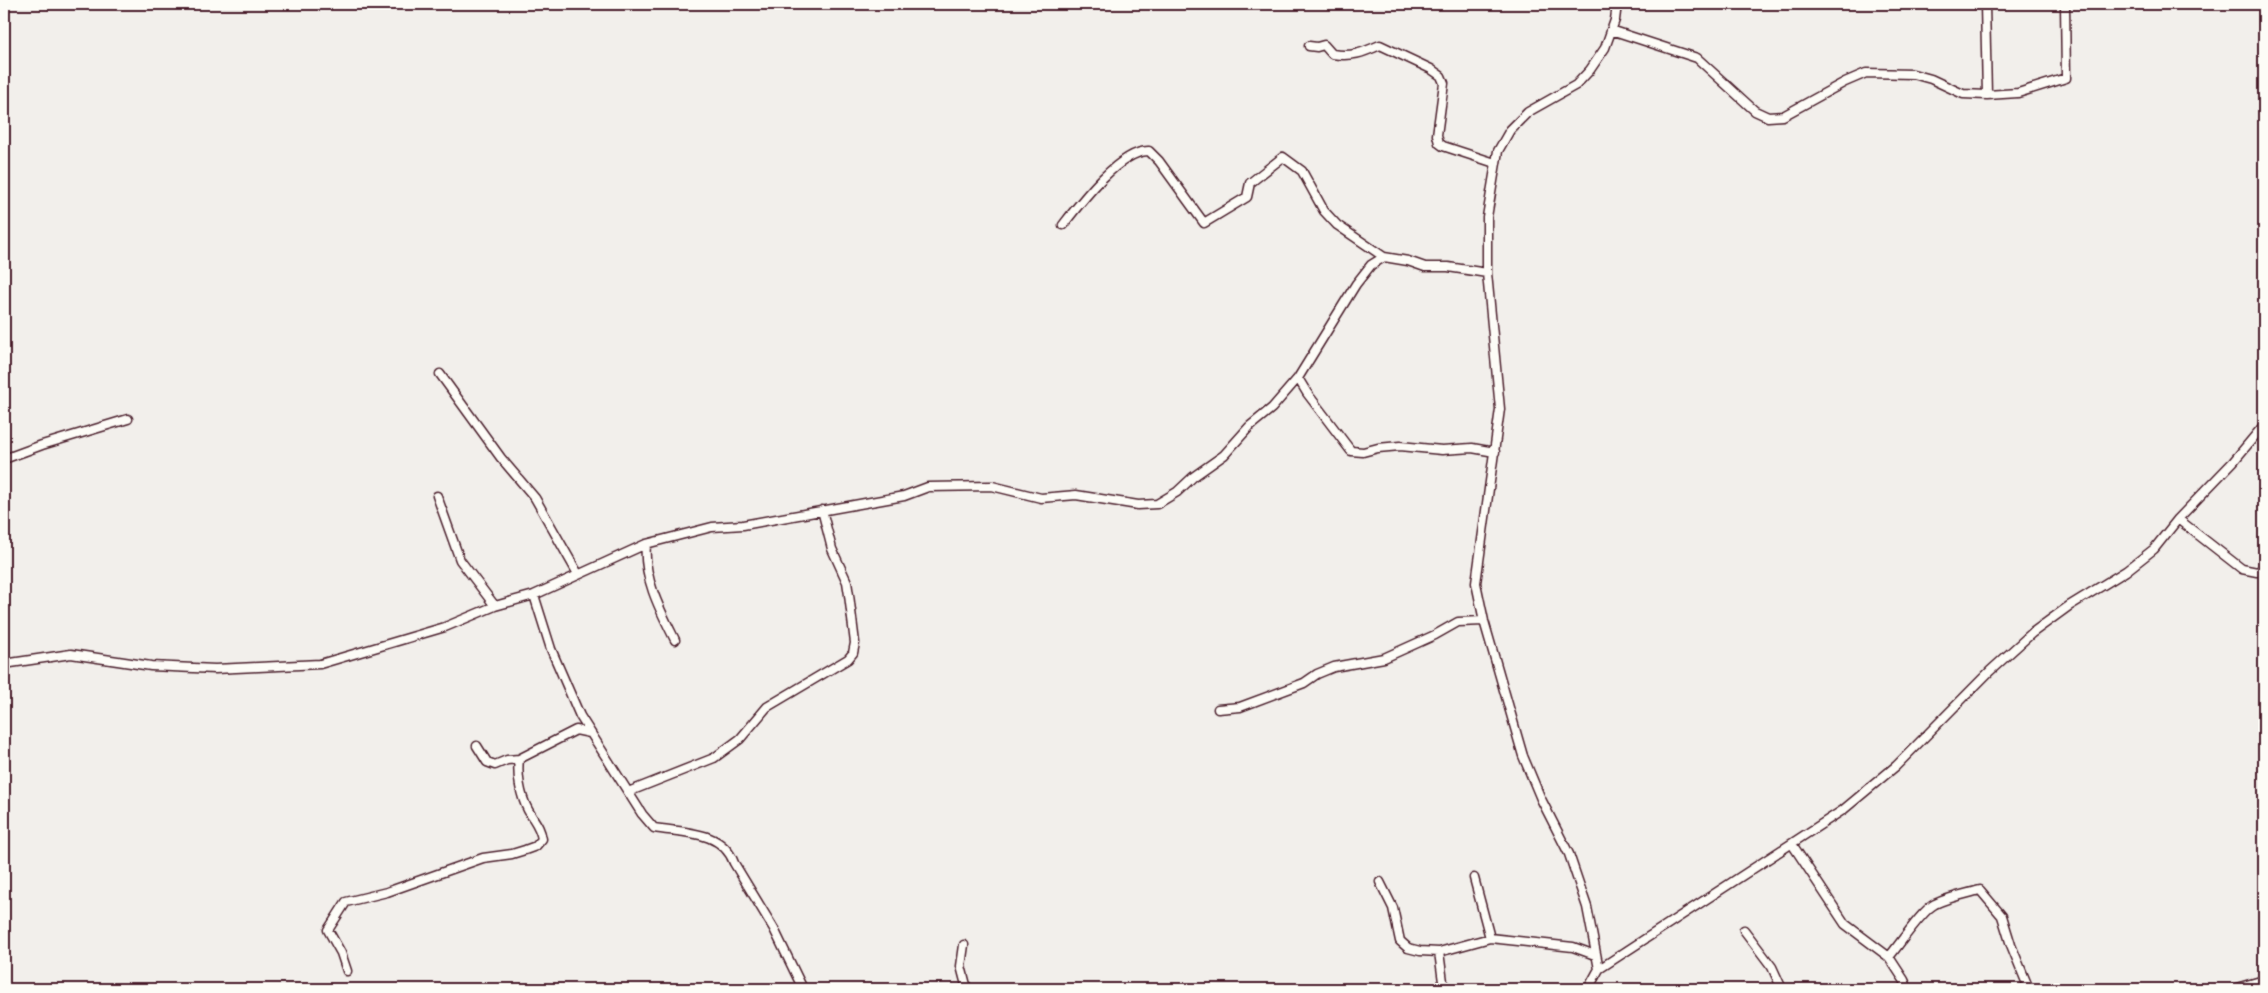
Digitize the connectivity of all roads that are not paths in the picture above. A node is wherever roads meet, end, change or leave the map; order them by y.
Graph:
1 (1617, 4) edge
2 (1985, 4) edge
3 (2065, 4) edge
4 (1611, 30) junction
5 (1309, 46) dead end
6 (1987, 95) junction
7 (1495, 163) junction
8 (1063, 225) dead end
9 (1384, 258) junction
10 (1487, 273) junction
11 (440, 374) dead end
12 (1298, 378) junction
13 (128, 419) dead end
14 (2264, 424) edge
15 (1495, 452) junction
16 (4, 459) edge
17 (437, 496) dead end
18 (822, 510) junction
19 (2178, 519) junction
20 (646, 544) junction
21 (2264, 568) edge
22 (578, 574) junction
23 (534, 595) junction
24 (495, 606) junction
25 (1484, 621) junction
26 (675, 640) dead end
27 (4, 664) edge
28 (1218, 709) dead end
29 (580, 716) junction
30 (576, 730) junction
31 (590, 733) junction
32 (477, 746) dead end
33 (519, 759) junction
34 (628, 792) junction
35 (1792, 844) junction
36 (1474, 878) dead end
37 (1380, 882) dead end
38 (1744, 930) dead end
39 (1490, 938) junction
40 (964, 945) dead end
41 (1439, 952) junction
42 (1595, 955) junction
43 (1888, 957) junction
44 (1599, 969) junction
45 (347, 971) dead end
46 (2264, 980) edge
47 (803, 989) edge
48 (967, 989) edge
49 (1444, 989) edge
50 (1588, 989) edge
51 (1782, 989) edge
52 (1908, 989) edge
53 (2029, 989) edge
54 (2233, 989) edge

1 - 4 street
2 - 6 street
3 - 6 street
4 - 6 street
4 - 7 street
5 - 7 street
7 - 10 street
8 - 9 street
9 - 10 street
9 - 12 street
10 - 15 street
11 - 22 street
12 - 15 street
12 - 18 street
13 - 16 street
14 - 19 street
15 - 25 street
17 - 24 street
18 - 20 street
18 - 34 street
19 - 21 street
19 - 35 street
20 - 22 street
20 - 26 street
22 - 23 street
23 - 24 street
23 - 29 street
24 - 27 street
25 - 28 street
25 - 42 street
29 - 30 street
29 - 31 street
30 - 31 street
30 - 33 street
31 - 34 street
32 - 33 street
33 - 45 street
34 - 47 street
35 - 43 street
35 - 44 street
36 - 39 street
37 - 41 street
38 - 51 street
39 - 41 street
39 - 42 street
40 - 48 street
41 - 49 street
42 - 44 street
43 - 52 street
43 - 53 street
44 - 50 street
46 - 54 street

